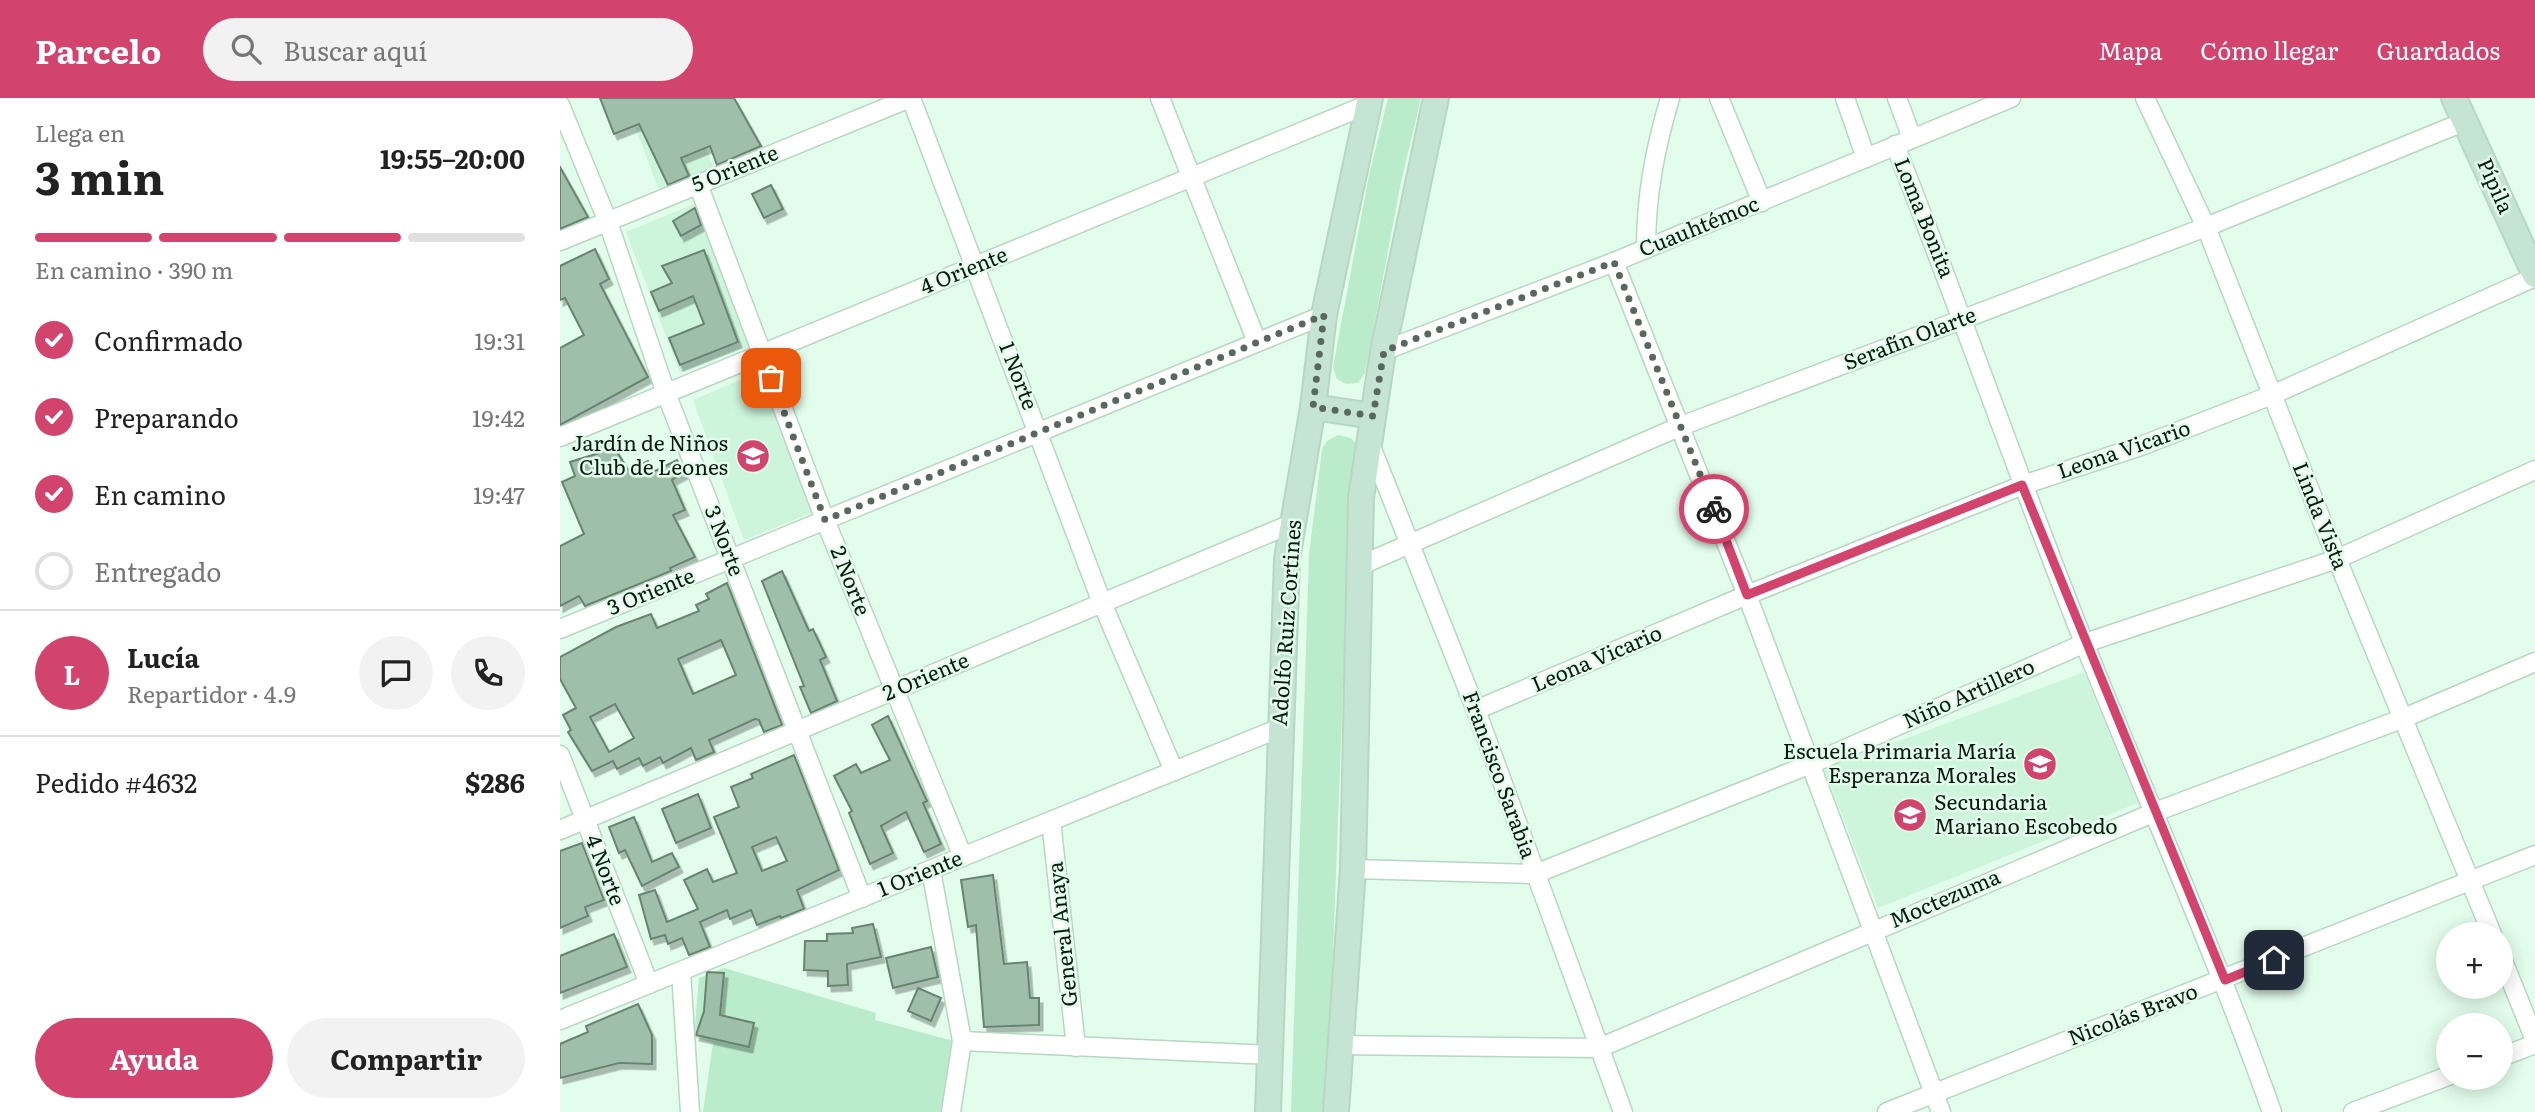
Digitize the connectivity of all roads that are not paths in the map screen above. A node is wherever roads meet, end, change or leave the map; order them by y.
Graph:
1 (911, 98) edge
2 (1160, 98) edge
3 (1436, 98) edge
4 (1670, 98) edge
5 (1719, 98) edge
6 (1845, 98) edge
7 (1897, 98) edge
8 (2011, 98) edge
9 (2145, 98) edge
10 (2454, 98) edge
11 (1369, 101) edge
12 (560, 105) edge
13 (2466, 121) junction
14 (1912, 138) junction
15 (1895, 145) junction
16 (1866, 158) junction
17 (1191, 177) junction
18 (698, 184) junction
19 (1762, 202) junction
20 (608, 222) junction
21 (2206, 227) junction
22 (560, 241) edge
23 (1646, 248) junction
24 (1614, 262) junction
25 (976, 266) junction
26 (2535, 276) edge
27 (1324, 315) junction
28 (1964, 318) junction
29 (1257, 342) junction
30 (1384, 351) junction
31 (762, 354) junction
32 (666, 393) junction
33 (2272, 395) junction
34 (1313, 407) junction
35 (1373, 416) junction
36 (1681, 426) junction
37 (1039, 432) junction
38 (560, 437) edge
39 (1369, 441) junction
40 (2535, 470) edge
41 (2022, 485) junction
42 (825, 520) junction
43 (1292, 524) junction
44 (1410, 545) junction
45 (731, 559) junction
46 (2337, 559) junction
47 (1359, 566) junction
48 (1747, 595) junction
49 (1102, 603) junction
50 (560, 629) edge
51 (2085, 643) junction
52 (2535, 662) edge
53 (894, 690) junction
54 (1476, 710) junction
55 (2404, 718) junction
56 (1280, 728) junction
57 (795, 732) junction
58 (560, 755) edge
59 (1811, 764) junction
60 (1174, 771) junction
61 (2155, 812) junction
62 (585, 820) junction
63 (1051, 821) junction
64 (560, 830) edge
65 (2535, 855) edge
66 (963, 857) junction
67 (1353, 869) junction
68 (931, 870) junction
69 (1535, 874) junction
70 (2470, 882) junction
71 (862, 898) junction
72 (2487, 922) edge
73 (1874, 929) junction
74 (681, 971) junction
75 (2225, 980) junction
76 (649, 984) junction
77 (2513, 986) edge
78 (560, 1020) edge
79 (962, 1041) junction
80 (2535, 1042) edge
81 (1339, 1045) junction
82 (1076, 1047) junction
83 (1599, 1048) junction
84 (2513, 1052) edge
85 (1270, 1055) junction
86 (2436, 1081) edge
87 (1932, 1092) junction
88 (690, 1112) edge
89 (951, 1112) edge
90 (1268, 1112) edge
91 (1336, 1112) edge
92 (1623, 1112) edge
93 (1887, 1112) edge
94 (1941, 1112) edge
95 (2272, 1112) edge
96 (2353, 1112) edge

1 - 18 street, 5 Oriente
1 - 25 street, 1 Norte
2 - 17 street
3 - 30 main road
4 - 23 street
5 - 19 street
6 - 16 street
7 - 14 street
8 - 14 street, Cuauhtémoc
9 - 21 street, Linda Vista
10 - 13 main road, Pípila
11 - 17 street, 4 Oriente
11 - 27 main road, Adolfo Ruiz Cortines
12 - 20 street, 3 Norte
13 - 21 street, Serafín Olarte
13 - 26 main road, Pípila
14 - 15 street, Cuauhtémoc
15 - 16 street, Cuauhtémoc
15 - 28 street, Loma Bonita
16 - 19 street, Cuauhtémoc
17 - 25 street, 4 Oriente
17 - 29 street
18 - 20 street, 5 Oriente
18 - 31 street, 2 Norte
19 - 23 street, Cuauhtémoc
20 - 22 street, 5 Oriente
20 - 32 street, 3 Norte
21 - 28 street, Serafín Olarte
21 - 33 street, Linda Vista
23 - 24 street, Cuauhtémoc
24 - 30 street, Cuauhtémoc
24 - 36 street
25 - 31 street, 4 Oriente
25 - 37 street, 1 Norte
26 - 33 street, Leona Vicario
27 - 29 street, 3 Oriente
27 - 34 main road, Adolfo Ruiz Cortines
28 - 36 street, Serafín Olarte
28 - 41 street, Loma Bonita
29 - 37 street, 3 Oriente
30 - 35 main road
31 - 32 street, 4 Oriente
31 - 42 street, 2 Norte
32 - 38 street, 4 Oriente
32 - 45 street, 3 Norte
33 - 41 street, Leona Vicario
33 - 46 street, Linda Vista
34 - 35 main road
34 - 43 main road, Adolfo Ruiz Cortines
35 - 39 main road
36 - 44 street, Serafín Olarte
36 - 48 street
37 - 42 street, 3 Oriente
37 - 49 street, 1 Norte
39 - 44 street, Francisco Sarabia
39 - 47 main road
40 - 46 street, Niño Artillero
41 - 48 street, Leona Vicario
41 - 51 street, Loma Bonita
42 - 45 street, 3 Oriente
42 - 53 street, 2 Norte
43 - 49 street, 2 Oriente
43 - 56 main road, Adolfo Ruiz Cortines
44 - 47 street, Serafín Olarte
44 - 54 street, Francisco Sarabia
45 - 50 street, 3 Oriente
45 - 57 street, 3 Norte
46 - 51 street, Niño Artillero
46 - 55 street, Linda Vista
47 - 67 main road
48 - 54 street, Leona Vicario
48 - 59 street
49 - 53 street, 2 Oriente
49 - 60 street, 1 Norte
51 - 59 street, Niño Artillero
51 - 61 street, Loma Bonita
52 - 55 street, Moctezuma
53 - 57 street, 2 Oriente
53 - 66 street, 2 Norte
54 - 69 street, Francisco Sarabia
55 - 61 street, Moctezuma
55 - 70 street, Linda Vista
56 - 60 street, 1 Oriente
56 - 85 main road, Adolfo Ruiz Cortines
57 - 62 street, 2 Oriente
57 - 71 street, 3 Norte
58 - 62 street, 4 Norte
59 - 69 street, Niño Artillero
59 - 73 street
60 - 63 street, 1 Oriente
61 - 73 street, Moctezuma
61 - 75 street, Loma Bonita
62 - 64 street, 2 Oriente
62 - 76 street, 4 Norte
63 - 66 street, 1 Oriente
63 - 82 street, General Anaya
65 - 70 street, Nicolás Bravo
66 - 68 street, 1 Oriente
67 - 69 street, Niño Artillero
67 - 81 main road
68 - 71 street, 1 Oriente
68 - 79 street
69 - 83 street, Francisco Sarabia
70 - 72 street, Linda Vista
70 - 75 street, Nicolás Bravo
71 - 74 street, 1 Oriente
73 - 83 street, Moctezuma
73 - 87 street
74 - 76 street, 1 Oriente
74 - 88 street
75 - 87 street, Nicolás Bravo
75 - 95 street, Loma Bonita
76 - 78 street, 1 Oriente
77 - 80 street
79 - 82 street
79 - 89 street
80 - 84 street
81 - 83 street, Moctezuma
81 - 91 main road
82 - 85 street
83 - 92 street, Francisco Sarabia
85 - 90 main road, Adolfo Ruiz Cortines
86 - 96 street
87 - 93 street, Nicolás Bravo
87 - 94 street

